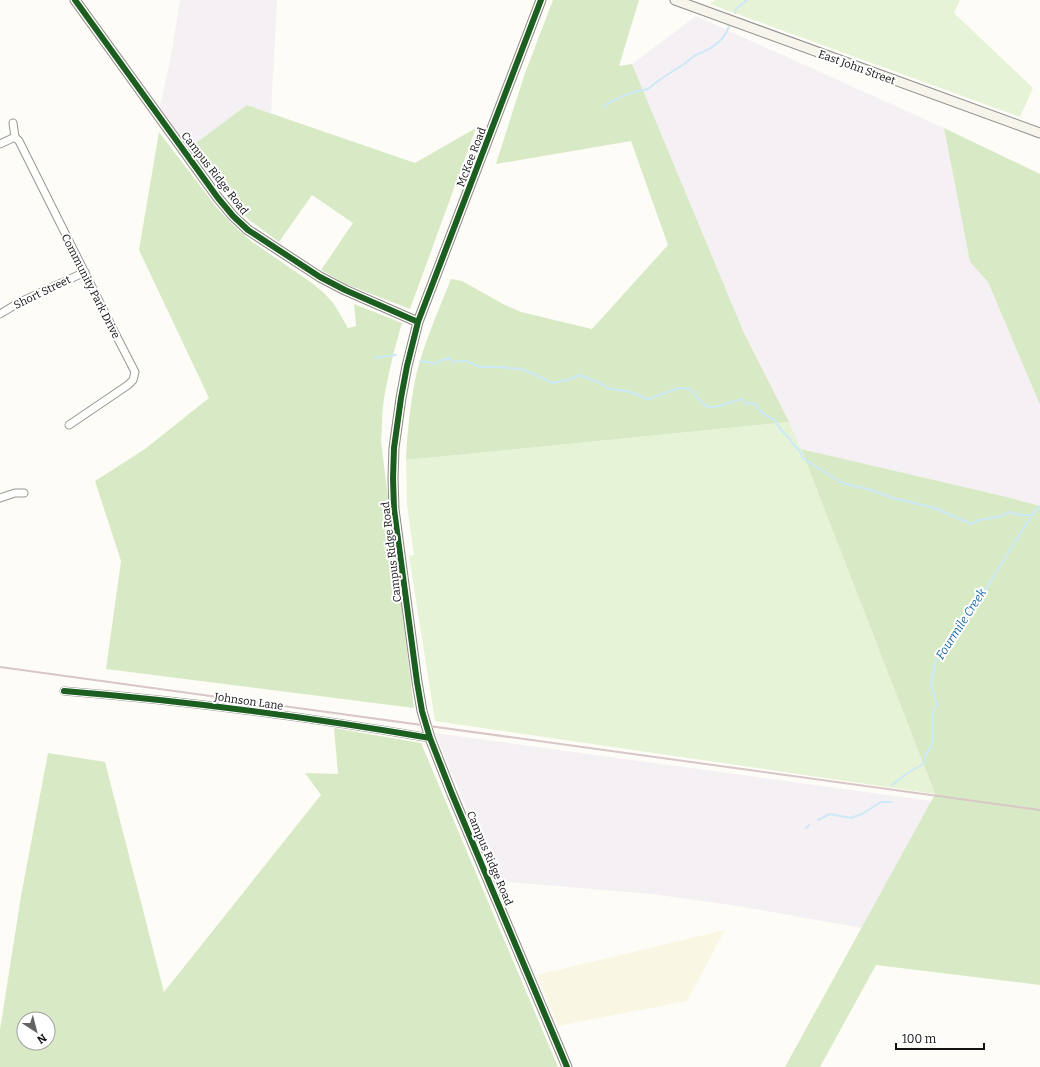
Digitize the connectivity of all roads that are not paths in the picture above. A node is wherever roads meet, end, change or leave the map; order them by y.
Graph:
1 (75, 0) edge
2 (540, 0) edge
3 (675, 0) edge
4 (13, 123) dead end
5 (1040, 133) edge
6 (15, 137) junction
7 (0, 144) edge
8 (84, 272) junction
9 (0, 314) edge
10 (418, 322) junction
11 (69, 425) dead end
12 (24, 493) dead end
13 (0, 498) edge
14 (64, 691) dead end
15 (430, 738) junction
16 (567, 1067) edge

1 - 10 street, Campus Ridge Road
2 - 10 street, McKee Road
3 - 5 street, East John Street
4 - 6 street
6 - 7 street
6 - 8 street, Community Park Drive
8 - 9 street, Short Street
8 - 11 street, Community Park Drive
10 - 15 street, Campus Ridge Road
12 - 13 street
14 - 15 street, Johnson Lane
15 - 16 street, Campus Ridge Road

